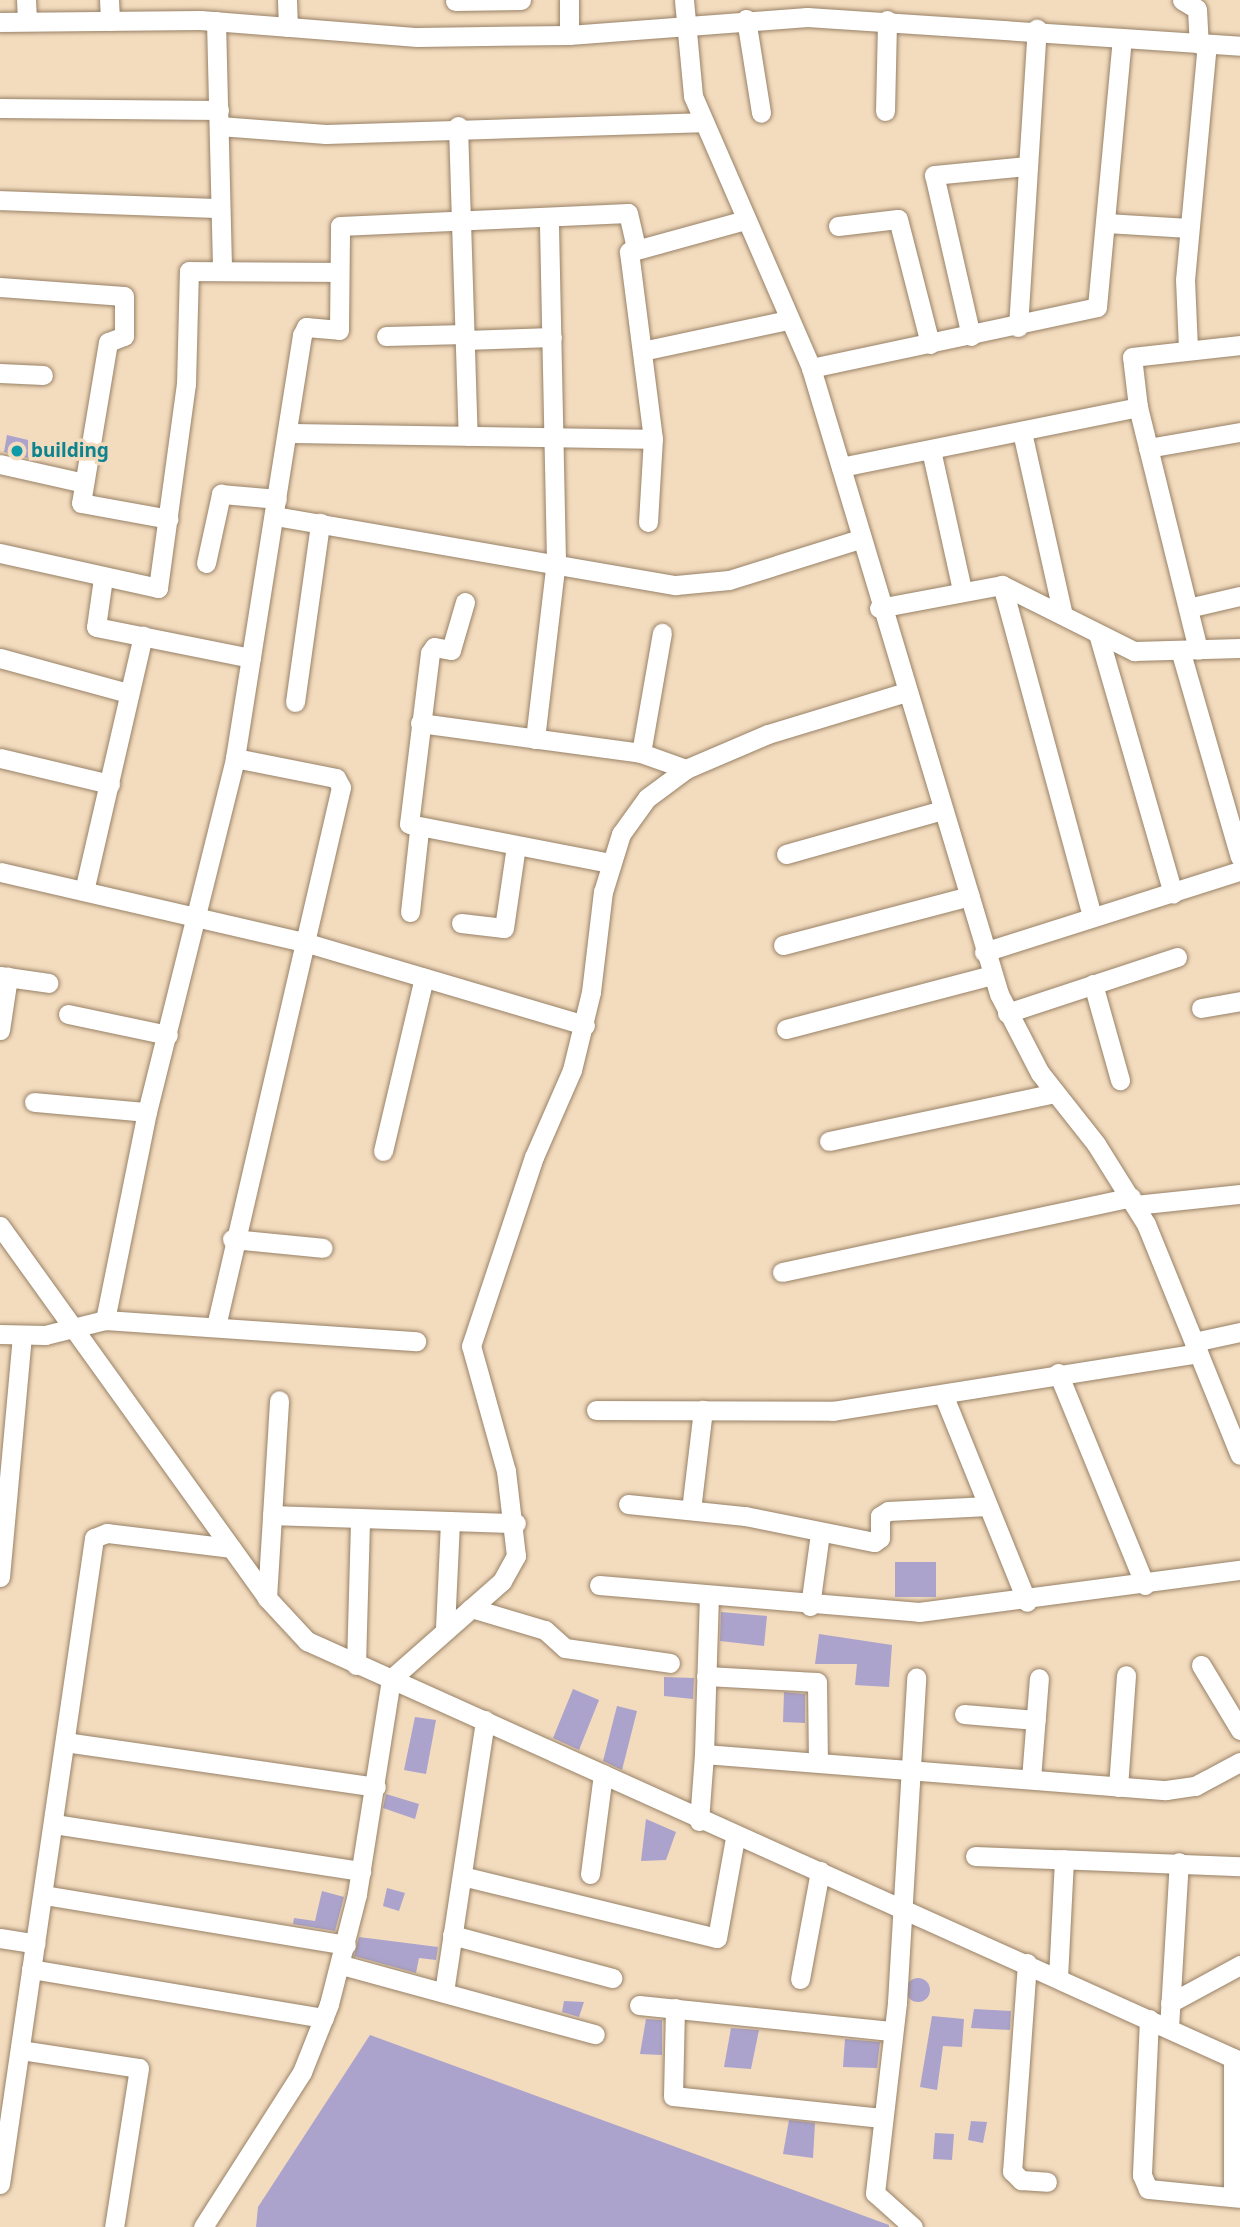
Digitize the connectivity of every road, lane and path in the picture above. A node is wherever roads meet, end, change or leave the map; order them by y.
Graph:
1 (26, 0) edge
2 (109, 0) edge
3 (287, 0) edge
4 (521, 0) edge
5 (569, 0) edge
6 (684, 0) edge
7 (1182, 0) edge
8 (455, 1) edge
9 (746, 19) junction
10 (887, 20) junction
11 (27, 21) junction
12 (110, 21) junction
13 (216, 21) junction
14 (0, 22) edge
15 (685, 25) junction
16 (288, 27) junction
17 (1037, 29) junction
18 (569, 35) junction
19 (1122, 38) junction
20 (1203, 44) junction
21 (1240, 47) edge
22 (0, 108) edge
23 (885, 111) dead end
24 (761, 113) dead end
25 (219, 118) junction
26 (701, 122) junction
27 (458, 126) junction
28 (1028, 166) junction
29 (0, 200) edge
30 (220, 208) junction
31 (549, 217) junction
32 (461, 219) junction
33 (746, 220) junction
34 (1106, 223) junction
35 (838, 226) dead end
36 (1189, 228) junction
37 (636, 247) junction
38 (222, 269) junction
39 (339, 272) junction
40 (0, 287) edge
41 (788, 320) junction
42 (1018, 327) junction
43 (386, 336) dead end
44 (971, 336) junction
45 (465, 337) junction
46 (552, 337) junction
47 (930, 344) junction
48 (1240, 345) edge
49 (1188, 348) junction
50 (642, 351) junction
51 (811, 368) junction
52 (0, 373) edge
53 (43, 375) dead end
54 (1138, 407) junction
55 (1023, 432) junction
56 (1240, 432) edge
57 (287, 433) junction
58 (468, 436) junction
59 (554, 438) junction
60 (653, 439) junction
61 (1148, 448) junction
62 (931, 450) junction
63 (0, 464) edge
64 (841, 467) junction
65 (84, 483) junction
66 (276, 507) junction
67 (169, 519) junction
68 (648, 522) dead end
69 (320, 523) junction
70 (860, 539) junction
71 (0, 553) edge
72 (556, 560) junction
73 (206, 563) dead end
74 (103, 578) junction
75 (1002, 585) junction
76 (962, 590) junction
77 (1240, 596) edge
78 (465, 602) dead end
79 (880, 608) junction
80 (1188, 608) junction
81 (1062, 611) junction
82 (662, 633) dead end
83 (142, 636) junction
84 (1099, 636) junction
85 (1240, 648) edge
86 (1189, 652) junction
87 (251, 657) junction
88 (0, 658) edge
89 (906, 692) junction
90 (128, 693) junction
91 (295, 702) dead end
92 (420, 723) junction
93 (534, 739) junction
94 (641, 752) junction
95 (0, 758) edge
96 (235, 758) junction
97 (686, 769) junction
98 (110, 784) junction
99 (943, 810) junction
100 (419, 830) junction
101 (516, 846) junction
102 (786, 854) dead end
103 (1240, 857) edge
104 (609, 863) junction
105 (1240, 871) edge
106 (0, 872) edge
107 (84, 891) junction
108 (1173, 894) junction
109 (970, 896) junction
110 (410, 912) dead end
111 (1092, 917) junction
112 (196, 918) junction
113 (461, 923) dead end
114 (304, 942) junction
115 (783, 945) dead end
116 (984, 952) junction
117 (1177, 957) dead end
118 (992, 975) junction
119 (4, 977) edge
120 (424, 978) junction
121 (49, 983) dead end
122 (1093, 984) junction
123 (1240, 1001) edge
124 (1201, 1008) dead end
125 (1007, 1013) junction
126 (68, 1014) dead end
127 (584, 1026) junction
128 (786, 1029) dead end
129 (0, 1030) edge
130 (168, 1035) junction
131 (1121, 1080) dead end
132 (1054, 1093) junction
133 (34, 1102) dead end
134 (148, 1112) junction
135 (829, 1141) dead end
136 (383, 1150) dead end
137 (1240, 1194) edge
138 (1133, 1201) junction
139 (0, 1226) edge
140 (232, 1239) junction
141 (323, 1248) dead end
142 (782, 1272) dead end
143 (105, 1320) junction
144 (216, 1326) junction
145 (73, 1327) junction
146 (1240, 1332) edge
147 (0, 1334) edge
148 (22, 1335) junction
149 (416, 1342) dead end
150 (1196, 1348) junction
151 (1058, 1373) junction
152 (943, 1394) junction
153 (279, 1400) dead end
154 (596, 1410) dead end
155 (703, 1410) junction
156 (1240, 1455) edge
157 (4, 1473) edge
158 (628, 1504) dead end
159 (988, 1506) junction
160 (691, 1510) junction
161 (272, 1515) junction
162 (360, 1518) junction
163 (450, 1521) junction
164 (516, 1523) junction
165 (820, 1533) junction
166 (231, 1548) junction
167 (1240, 1570) edge
168 (0, 1577) edge
169 (599, 1585) dead end
170 (1145, 1585) junction
171 (709, 1595) junction
172 (267, 1598) junction
173 (1027, 1602) junction
174 (810, 1606) junction
175 (471, 1608) junction
176 (445, 1628) junction
177 (670, 1663) dead end
178 (356, 1665) junction
179 (1201, 1665) dead end
180 (1126, 1675) dead end
181 (706, 1676) junction
182 (916, 1678) dead end
183 (1039, 1678) dead end
184 (391, 1679) junction
185 (964, 1714) dead end
186 (485, 1720) junction
187 (1036, 1720) junction
188 (1240, 1730) edge
189 (65, 1742) junction
190 (704, 1755) junction
191 (818, 1761) junction
192 (1240, 1762) edge
193 (909, 1767) junction
194 (603, 1774) junction
195 (1031, 1779) junction
196 (376, 1787) junction
197 (1118, 1787) junction
198 (699, 1821) junction
199 (54, 1824) junction
200 (735, 1838) junction
201 (975, 1856) dead end
202 (1064, 1859) junction
203 (1179, 1862) junction
204 (1240, 1866) edge
205 (361, 1871) junction
206 (820, 1871) junction
207 (590, 1874) dead end
208 (462, 1876) junction
209 (44, 1895) junction
210 (904, 1913) junction
211 (452, 1935) junction
212 (0, 1938) edge
213 (36, 1944) junction
214 (344, 1955) junction
215 (1027, 1963) junction
216 (1240, 1965) edge
217 (32, 1969) junction
218 (612, 1978) dead end
219 (1058, 1978) junction
220 (800, 1979) dead end
221 (444, 1992) junction
222 (1170, 2003) junction
223 (639, 2005) dead end
224 (675, 2008) junction
225 (324, 2018) junction
226 (1149, 2019) junction
227 (1169, 2028) junction
228 (891, 2031) junction
229 (595, 2034) dead end
230 (21, 2050) junction
231 (1237, 2059) edge
232 (882, 2118) junction
233 (1047, 2182) dead end
234 (0, 2184) edge
235 (1237, 2197) edge
236 (114, 2227) edge
237 (203, 2227) edge
238 (913, 2227) edge

1 - 11 street
2 - 12 street
3 - 16 street
4 - 8 street
5 - 18 street
6 - 15 street
7 - 20 street
9 - 10 street
9 - 15 street
9 - 24 street
10 - 17 street
10 - 23 street
11 - 12 street
11 - 14 street
12 - 13 street
13 - 16 street
13 - 25 street
15 - 18 street
15 - 26 street
16 - 18 street
17 - 19 street
17 - 28 street
19 - 20 street
19 - 34 street
20 - 21 street
20 - 36 street
22 - 25 street
25 - 27 street
25 - 30 street
26 - 27 street
26 - 33 street
27 - 32 street
28 - 42 street
28 - 44 street
29 - 30 street
30 - 38 street
31 - 32 street
31 - 37 street
31 - 46 street
32 - 39 street
32 - 45 street
33 - 37 street
33 - 41 street
34 - 36 street
34 - 42 street
35 - 47 street
36 - 49 street
37 - 50 street
38 - 39 street
38 - 67 street
39 - 57 street
40 - 65 street
41 - 50 street
41 - 51 street
42 - 44 street
43 - 45 street
44 - 47 street
45 - 46 street
45 - 58 street
46 - 59 street
47 - 51 street
48 - 49 street
49 - 54 street
50 - 60 street
51 - 64 street
52 - 53 street
54 - 55 street
54 - 61 street
55 - 62 street
55 - 81 street
56 - 61 street
57 - 58 street
57 - 66 street
58 - 59 street
59 - 60 street
59 - 72 street
60 - 68 street
61 - 80 street
62 - 64 street
62 - 76 street
63 - 65 street
64 - 70 street
65 - 67 street
66 - 69 street
66 - 73 street
66 - 87 street
67 - 74 street
69 - 72 street
69 - 91 street
70 - 72 street
70 - 79 street
71 - 74 street
72 - 93 street
74 - 83 street
75 - 76 street
75 - 81 street
75 - 111 street
76 - 79 street
77 - 80 street
78 - 92 street
79 - 89 street
80 - 86 street
81 - 84 street
82 - 94 street
83 - 87 street
83 - 90 street
84 - 86 street
84 - 108 street
85 - 86 street
86 - 103 street
87 - 96 street
88 - 90 street
89 - 97 street
89 - 99 street
90 - 98 street
92 - 93 street
92 - 100 street
93 - 94 street
94 - 97 street
95 - 98 street
96 - 112 street
96 - 114 street
97 - 104 street
98 - 107 street
99 - 102 street
99 - 109 street
100 - 101 street
100 - 110 street
101 - 104 street
101 - 113 street
104 - 127 street
105 - 108 street
106 - 107 street
107 - 112 street
108 - 111 street
109 - 115 street
109 - 116 street
111 - 116 street
112 - 114 street
112 - 130 street
114 - 120 street
114 - 140 street
116 - 118 street
117 - 122 street
118 - 125 street
118 - 128 street
119 - 121 street
119 - 129 street
120 - 127 street
120 - 136 street
122 - 125 street
122 - 131 street
123 - 124 street
125 - 132 street
126 - 130 street
127 - 164 street
130 - 134 street
132 - 135 street
132 - 138 street
133 - 134 street
134 - 143 street
137 - 138 street
138 - 142 street
138 - 150 street
139 - 145 street
140 - 141 street
140 - 144 street
143 - 144 street
143 - 145 street
144 - 149 street
145 - 148 street
145 - 166 street
146 - 150 street
147 - 148 street
148 - 157 street
150 - 151 street
150 - 156 street
151 - 152 street
151 - 170 street
152 - 155 street
152 - 159 street
153 - 161 street
154 - 155 street
155 - 160 street
157 - 168 street
158 - 160 street
159 - 165 street
159 - 173 street
160 - 165 street
161 - 162 street
161 - 172 street
162 - 163 street
162 - 178 street
163 - 164 street
163 - 176 street
164 - 175 street
165 - 174 street
166 - 172 street
166 - 189 street
167 - 170 street
169 - 171 street
170 - 173 street
171 - 174 street
171 - 181 street
172 - 178 street
173 - 174 street
175 - 176 street
175 - 177 street
176 - 184 street
178 - 184 street
179 - 188 street
180 - 197 street
181 - 190 street
181 - 191 street
182 - 193 street
183 - 187 street
184 - 186 street
184 - 196 street
185 - 187 street
186 - 194 street
186 - 208 street
187 - 195 street
189 - 196 street
189 - 199 street
190 - 191 street
190 - 198 street
191 - 193 street
192 - 197 street
193 - 195 street
193 - 210 street
194 - 198 street
194 - 207 street
195 - 197 street
196 - 205 street
198 - 200 street
199 - 205 street
199 - 209 street
200 - 206 street
200 - 208 street
201 - 202 street
202 - 203 street
202 - 219 street
203 - 204 street
203 - 222 street
205 - 214 street
206 - 210 street
206 - 220 street
208 - 211 street
209 - 213 street
209 - 214 street
210 - 215 street
210 - 228 street
211 - 218 street
211 - 221 street
212 - 213 street
213 - 217 street
214 - 221 street
214 - 225 street
215 - 219 street
215 - 233 street
216 - 222 street
217 - 225 street
217 - 230 street
219 - 226 street
221 - 229 street
222 - 227 street
223 - 224 street
224 - 228 street
224 - 232 street
225 - 237 street
226 - 227 street
226 - 235 street
227 - 231 street
228 - 232 street
230 - 234 street
230 - 236 street
231 - 235 street
232 - 238 street

